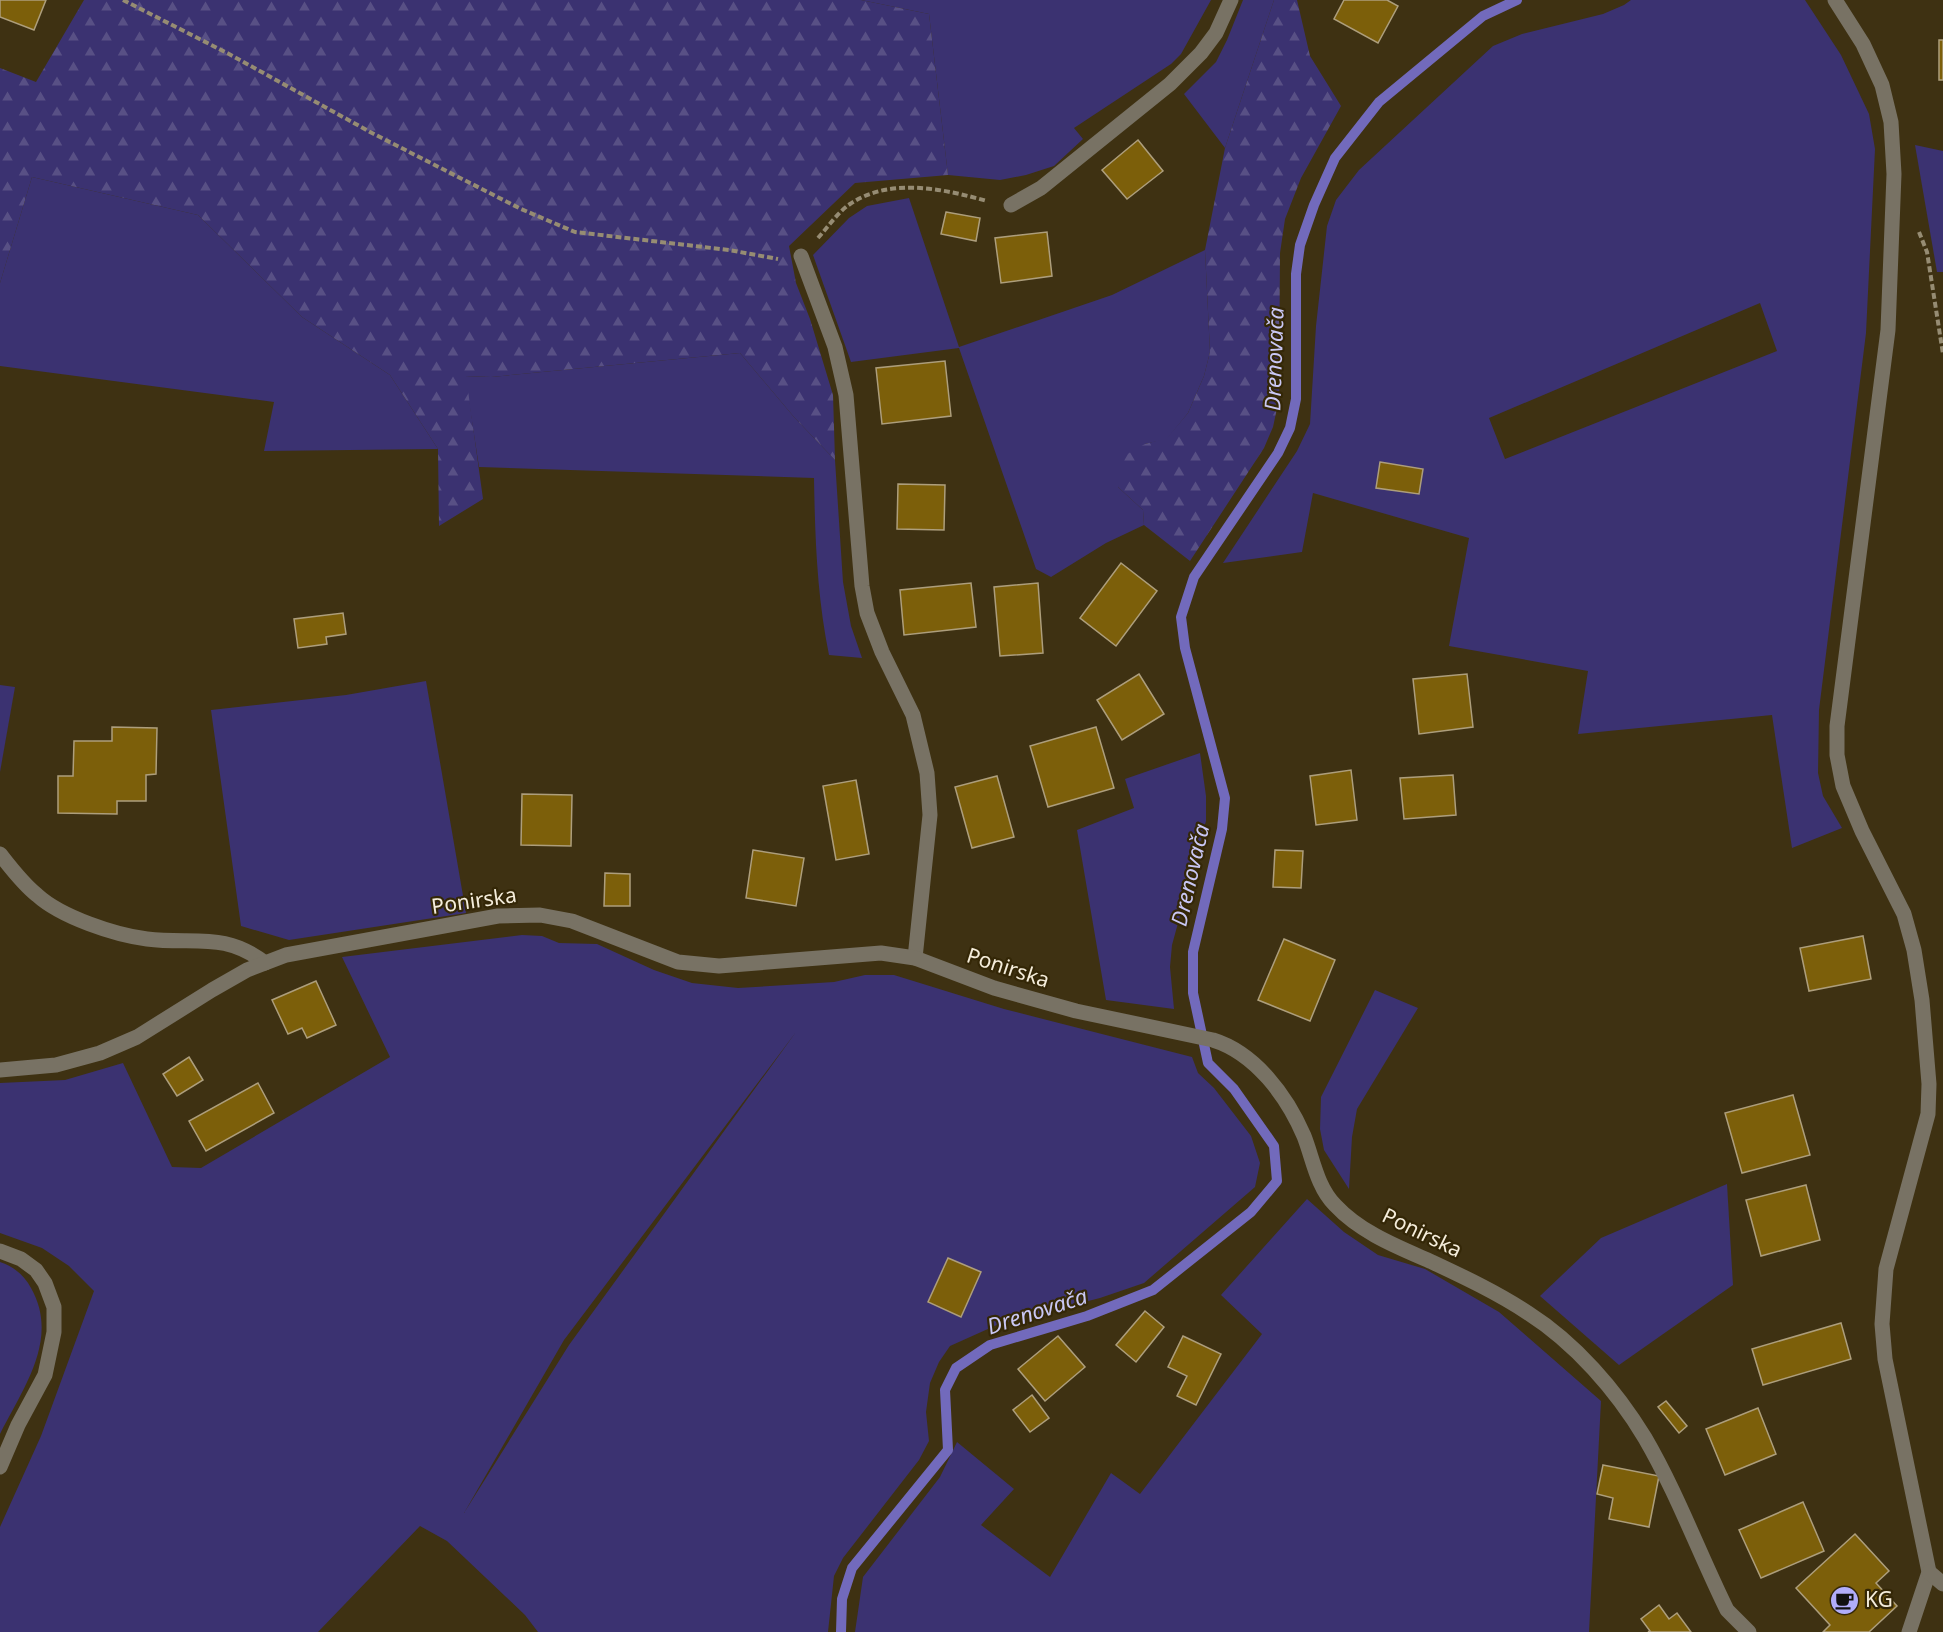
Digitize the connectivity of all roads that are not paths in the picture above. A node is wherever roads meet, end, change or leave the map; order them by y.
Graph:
1 (1231, 0) edge
2 (1835, 0) edge
3 (1011, 205) road end
4 (801, 256) road end
5 (0, 854) edge
6 (915, 958) junction
7 (266, 963) junction
8 (0, 1070) edge
9 (0, 1251) edge
10 (0, 1467) edge
11 (1929, 1572) junction
12 (1943, 1584) edge
13 (1749, 1632) edge
14 (1909, 1632) edge

1 - 3 street
2 - 11 street
4 - 6 street
5 - 7 street
6 - 7 street, Ponirska
6 - 13 street, Ponirska
7 - 8 street, Ponirska
9 - 10 street
11 - 12 street
11 - 14 street

